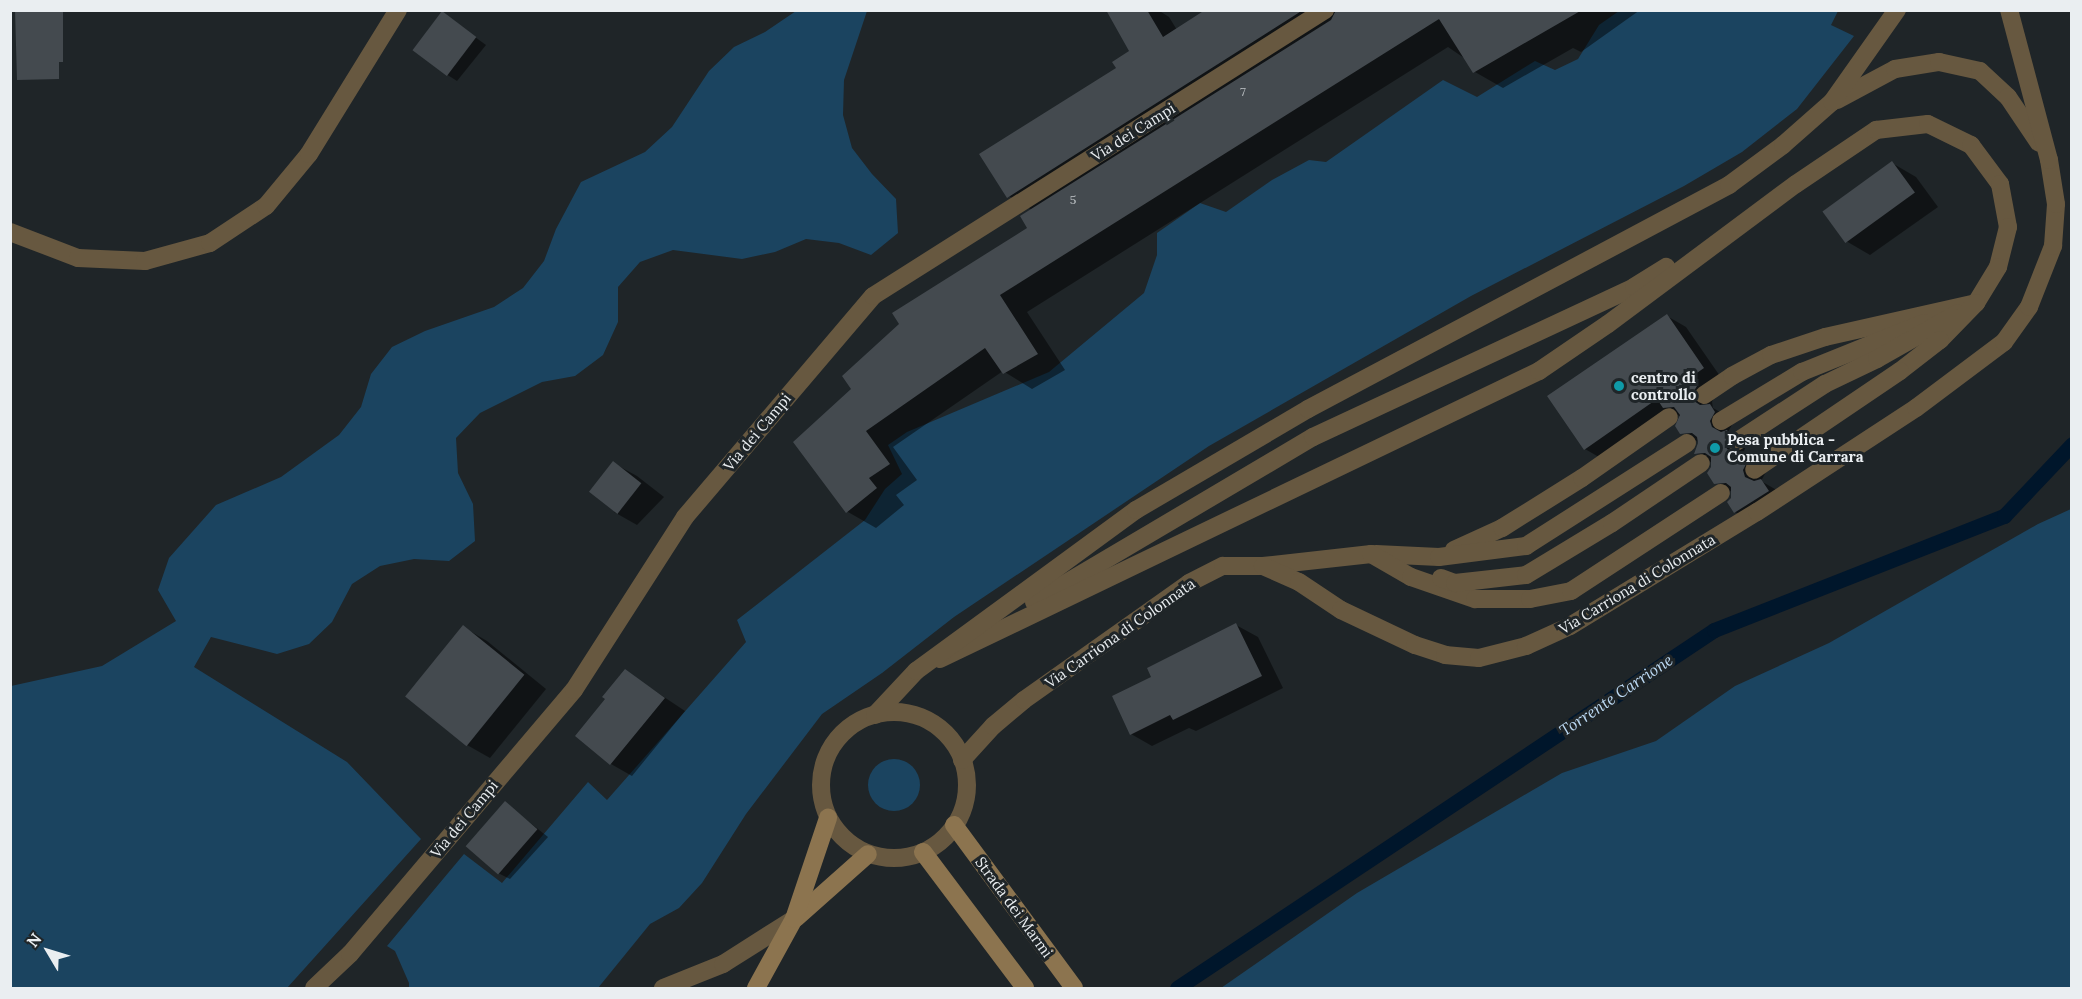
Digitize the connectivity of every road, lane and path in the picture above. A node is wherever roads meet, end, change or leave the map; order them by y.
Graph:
1 (398, 10) edge
2 (1325, 10) edge
3 (1896, 10) edge
4 (2009, 10) edge
5 (1832, 102) junction
6 (2049, 160) junction
7 (1796, 183) junction
8 (10, 232) edge
9 (1976, 303) junction
10 (1704, 395) dead end
11 (1670, 417) dead end
12 (1721, 421) dead end
13 (1736, 442) dead end
14 (1687, 443) dead end
15 (1701, 463) dead end
16 (1754, 470) dead end
17 (1721, 493) dead end
18 (1371, 554) junction
19 (1439, 557) junction
20 (1263, 566) junction
21 (916, 671) junction
22 (875, 715) junction
23 (962, 760) junction
24 (828, 818) junction
25 (954, 825) junction
26 (923, 852) junction
27 (868, 854) junction
28 (794, 919) junction
29 (314, 988) edge
30 (663, 988) edge
31 (756, 988) edge
32 (1025, 988) edge
33 (1074, 988) edge

1 - 8 street
2 - 29 street, Via dei Campi
3 - 5 street, Via Carriona di Colonnata
4 - 6 street, Via Carriona di Colonnata
5 - 6 street, Via Carriona di Colonnata
5 - 21 street, Via Carriona di Colonnata
6 - 20 street, Via Carriona di Colonnata
7 - 9 street
7 - 21 street
7 - 21 street
9 - 10 street
9 - 12 street
9 - 13 street
9 - 16 street
11 - 19 street
14 - 19 street
15 - 18 street
17 - 18 street
18 - 19 street
18 - 20 street
20 - 23 street, Via Carriona di Colonnata
21 - 22 street, Via Carriona di Colonnata
22 - 23 street, Via Carriona di Colonnata
22 - 24 street, Via Carriona di Colonnata
23 - 25 street, Via Carriona di Colonnata
24 - 27 street
24 - 28 main road
25 - 26 street, Via Carriona di Colonnata
25 - 33 main road, Strada dei Marmi
26 - 27 street, Via Carriona di Colonnata
26 - 32 main road
27 - 28 main road
28 - 30 street
28 - 31 main road

